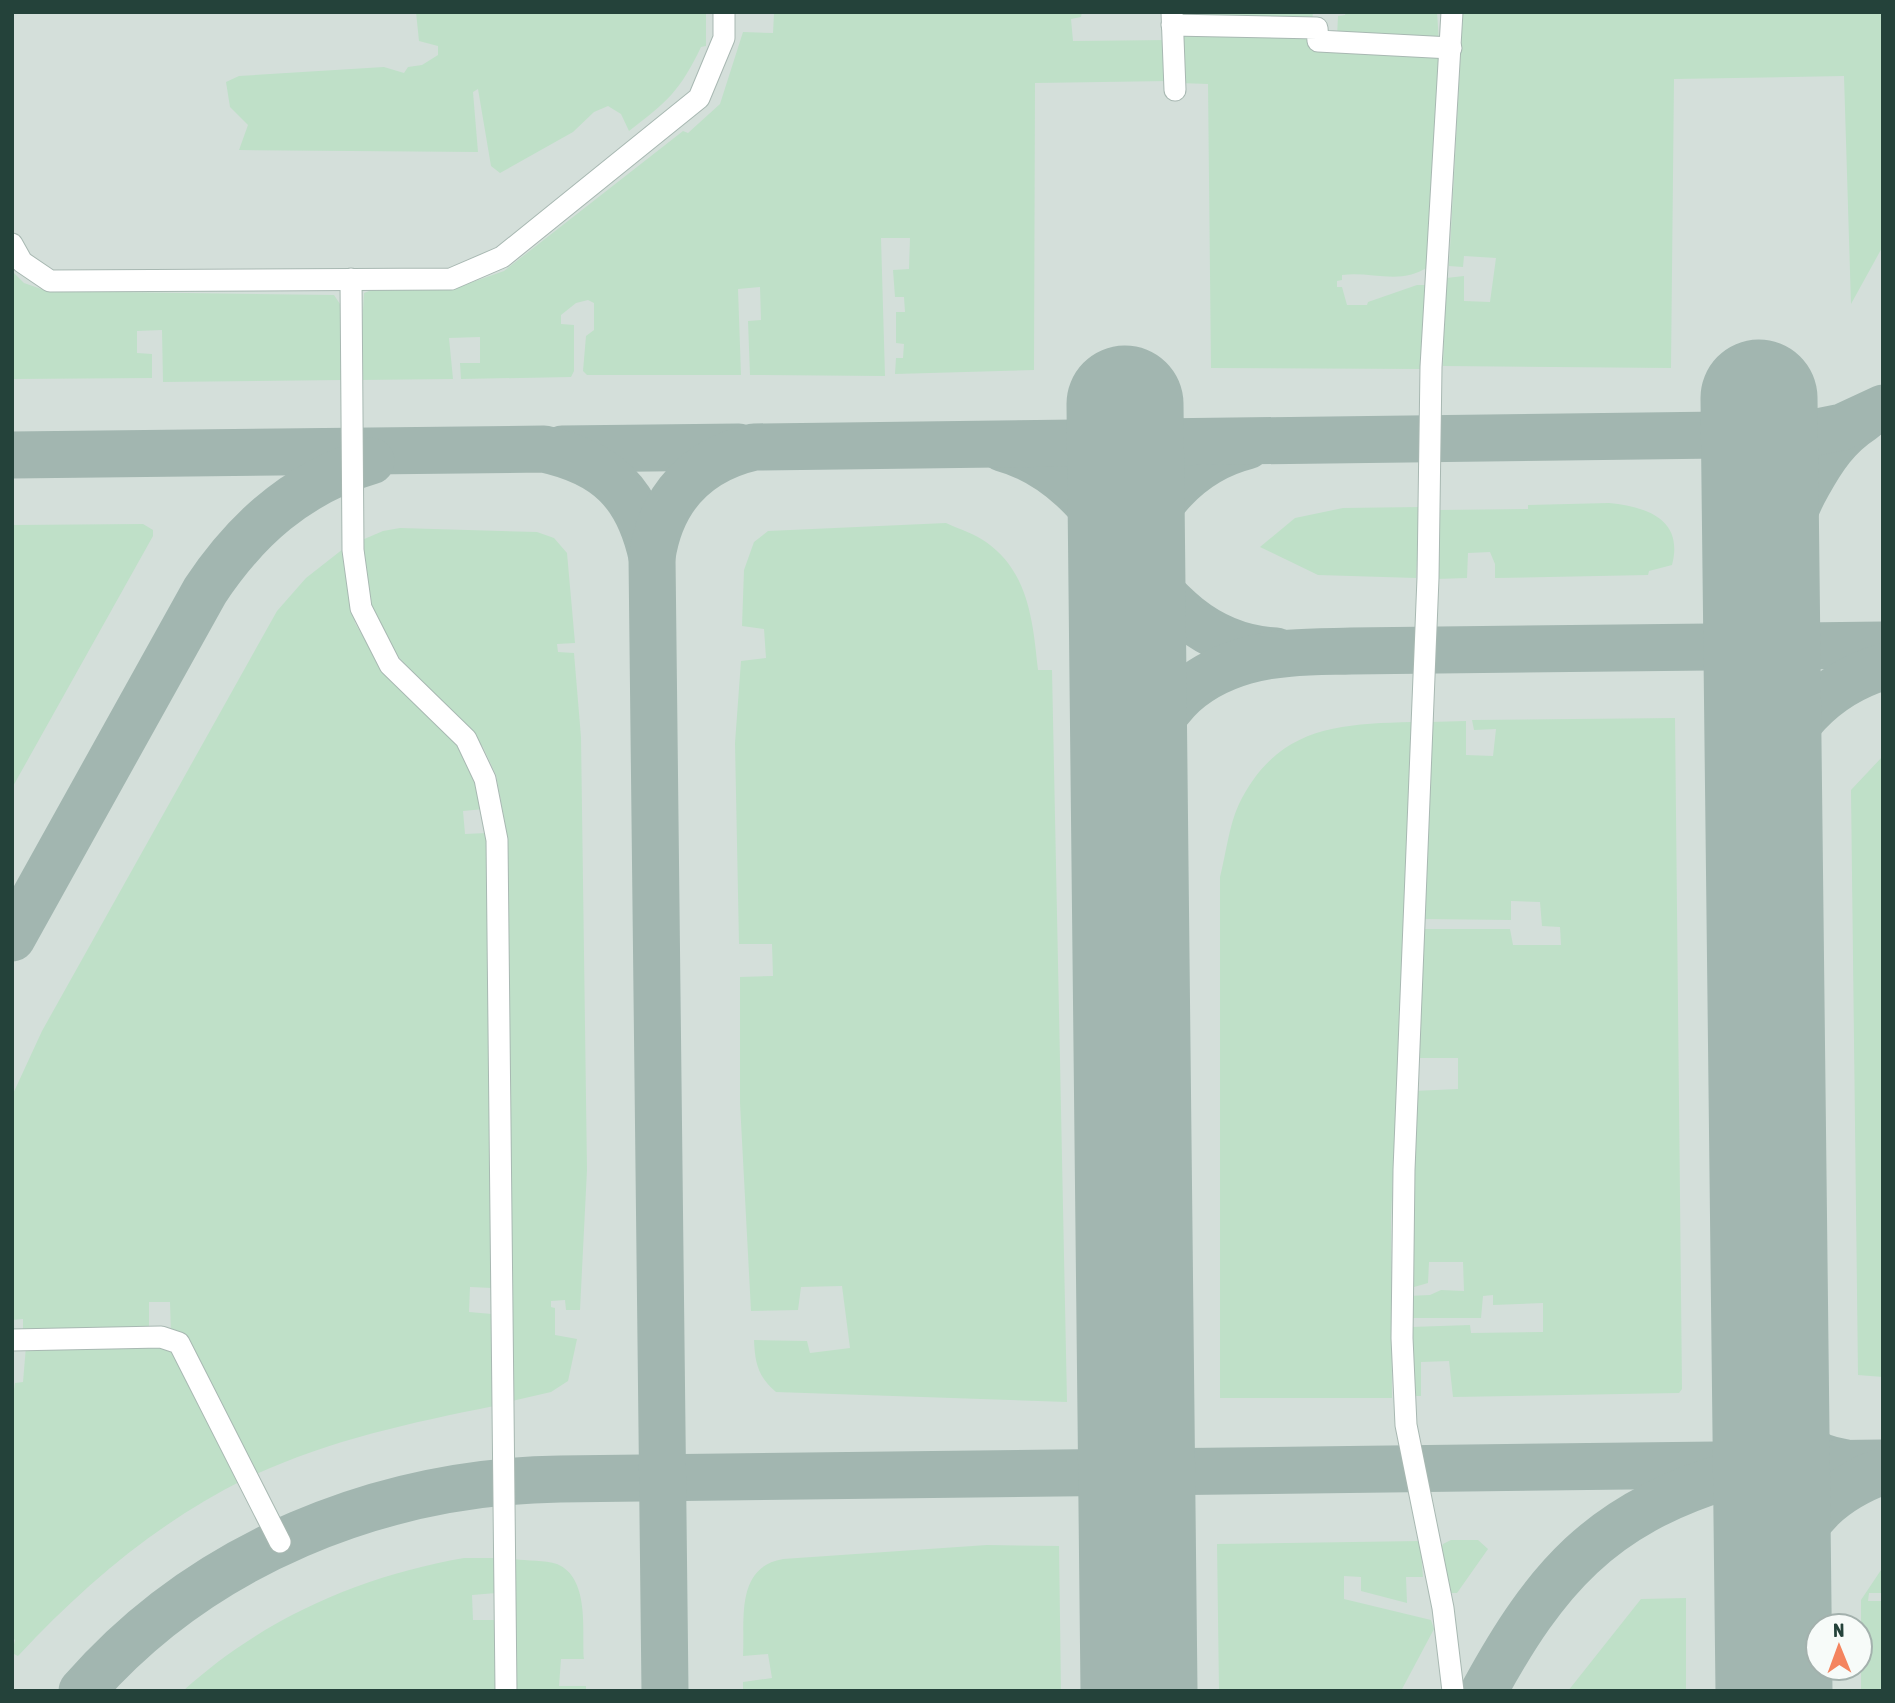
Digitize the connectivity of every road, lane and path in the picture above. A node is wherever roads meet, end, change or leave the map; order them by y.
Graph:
1 (724, 12) edge
2 (1452, 12) edge
3 (1172, 19) edge
4 (1451, 48) junction
5 (1175, 90) dead end
6 (12, 244) edge
7 (351, 279) junction
8 (12, 1340) edge
9 (280, 1542) dead end
10 (506, 1691) edge
11 (1453, 1691) edge

1 - 7 lane
2 - 4 lane
3 - 4 lane
3 - 5 lane
4 - 11 lane
6 - 7 lane
7 - 10 lane
8 - 9 lane

